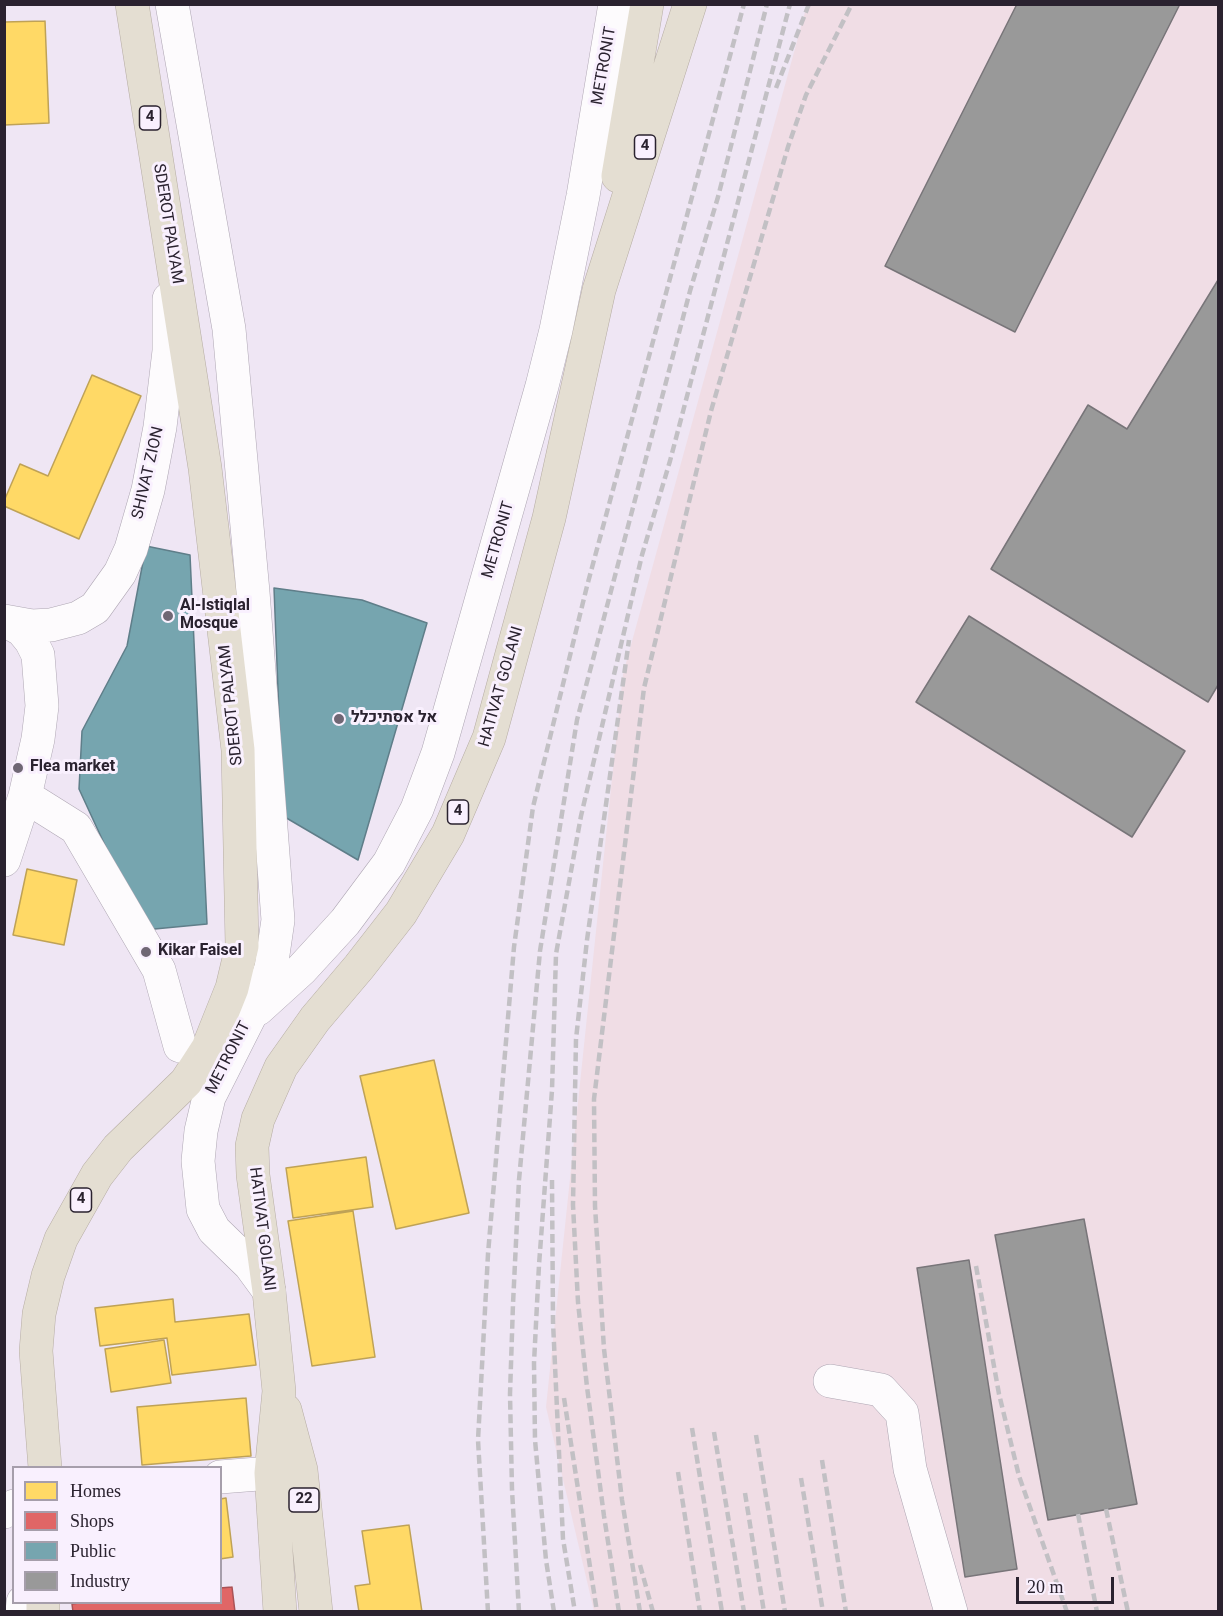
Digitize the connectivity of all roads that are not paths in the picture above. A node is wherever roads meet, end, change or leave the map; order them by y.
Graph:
1 (132, 4) edge
2 (172, 4) edge
3 (615, 4) edge
4 (647, 4) edge
5 (690, 4) edge
6 (169, 232) junction
7 (599, 290) junction
8 (6, 621) edge
9 (25, 796) junction
10 (4, 860) edge
11 (251, 1016) junction
12 (180, 1046) dead end
13 (186, 1082) junction
14 (269, 1291) junction
15 (36, 1351) junction
16 (830, 1380) dead end
17 (279, 1391) junction
18 (28, 1466) edge
19 (45, 1466) edge
20 (271, 1473) junction
21 (222, 1477) edge
22 (280, 1611) edge
23 (316, 1611) edge
24 (951, 1611) edge

1 - 6 highway, SDEROT PALYAM / 4
2 - 11 street, METRONIT
3 - 11 street, METRONIT
4 - 7 highway
5 - 7 highway, HATIVAT GOLANI / 4
6 - 8 street, SHIVAT ZION
6 - 13 highway, SDEROT PALYAM / 4
7 - 14 highway, HATIVAT GOLANI / 4
8 - 9 street
9 - 10 street
9 - 12 street
11 - 13 street, METRONIT
11 - 14 street, METRONIT
13 - 15 highway, SDEROT PALYAM / 4
14 - 17 highway, HATIVAT GOLANI / 4
15 - 18 street, SDEROT PALYAM
15 - 19 highway, SDEROT PALYAM / 4
16 - 24 street
17 - 20 highway, HATIVAT GOLANI / 4
17 - 23 highway, 22
20 - 21 street
20 - 22 highway, HATIVAT GOLANI / 4

